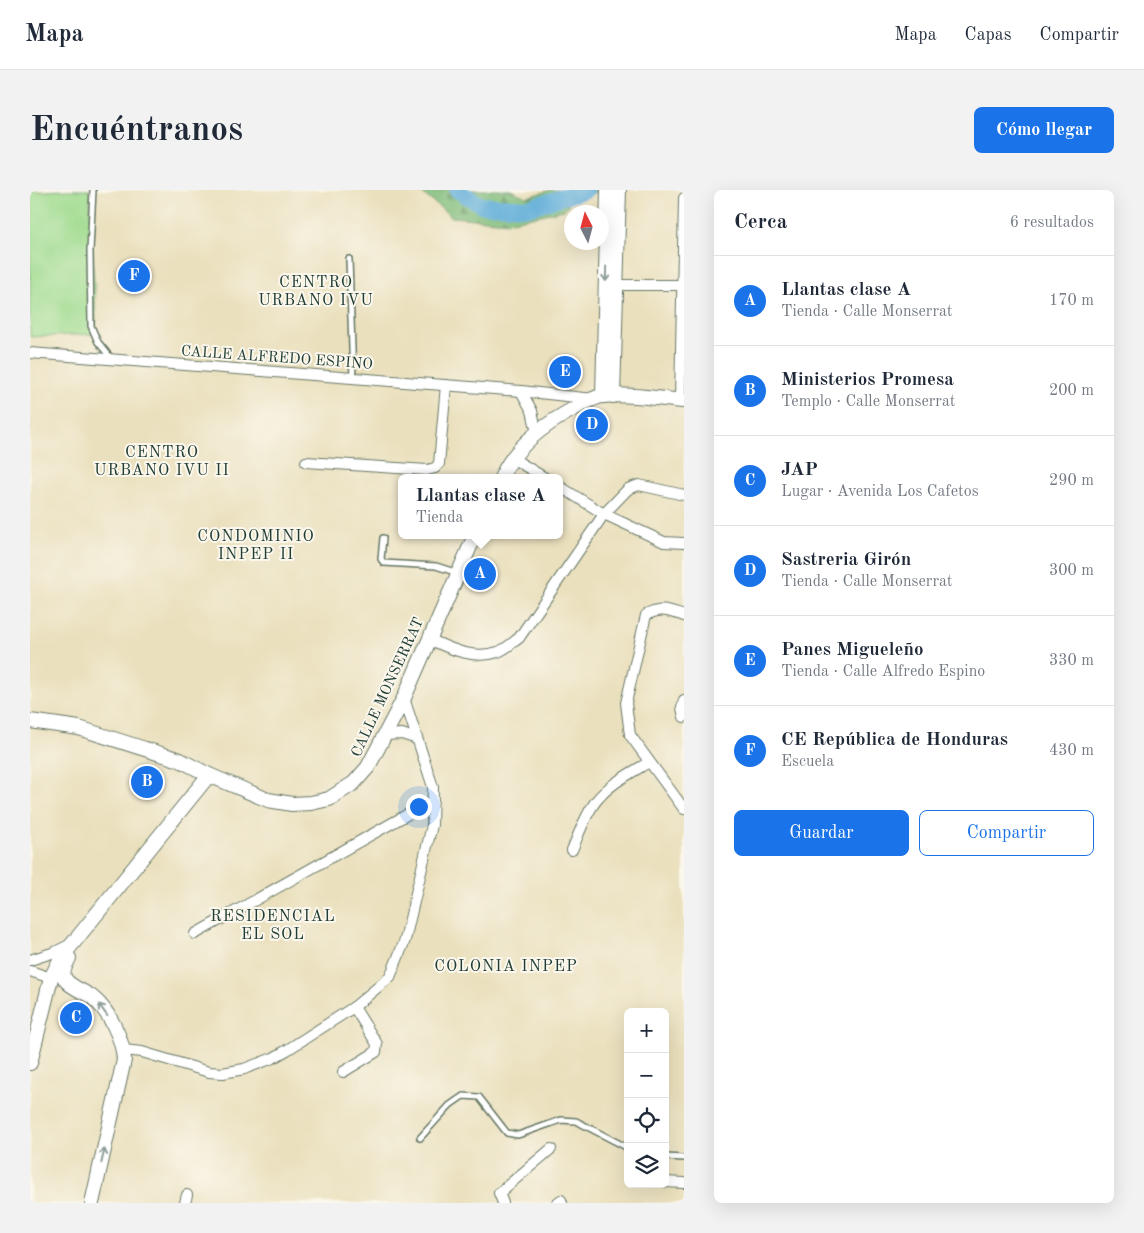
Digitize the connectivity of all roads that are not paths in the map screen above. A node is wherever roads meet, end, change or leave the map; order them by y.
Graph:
1 (94, 190) edge
2 (608, 190) edge
3 (619, 190) edge
4 (684, 198) edge
5 (349, 259) dead end
6 (617, 285) junction
7 (683, 285) edge
8 (30, 353) edge
9 (111, 359) junction
10 (353, 378) junction
11 (446, 385) junction
12 (521, 391) junction
13 (603, 397) junction
14 (682, 401) edge
15 (537, 433) junction
16 (512, 458) junction
17 (306, 462) dead end
18 (503, 474) edge
19 (538, 474) edge
20 (563, 488) edge
21 (684, 495) edge
22 (604, 514) junction
23 (383, 538) dead end
24 (473, 539) edge
25 (684, 543) edge
26 (458, 573) junction
27 (684, 616) edge
28 (428, 639) junction
29 (404, 698) junction
30 (684, 700) edge
31 (684, 717) edge
32 (30, 721) edge
33 (386, 735) junction
34 (417, 738) junction
35 (649, 762) junction
36 (209, 775) junction
37 (433, 800) junction
38 (684, 809) edge
39 (572, 850) dead end
40 (195, 934) dead end
41 (76, 942) junction
42 (30, 960) edge
43 (30, 971) edge
44 (51, 978) junction
45 (68, 982) junction
46 (354, 1007) junction
47 (43, 1013) junction
48 (124, 1050) junction
49 (30, 1063) edge
50 (343, 1072) dead end
51 (420, 1138) dead end
52 (624, 1146) edge
53 (551, 1149) dead end
54 (669, 1157) edge
55 (684, 1158) edge
56 (669, 1182) edge
57 (684, 1183) edge
58 (92, 1203) edge
59 (503, 1203) edge
60 (557, 1203) edge
61 (562, 1203) edge

1 - 9 lane
2 -> 13 street
3 - 6 street
4 - 7 street
5 - 10 lane
6 - 7 street
6 - 13 street
7 - 14 street
8 - 9 street, CALLE ALFREDO ESPINO
9 - 10 street, CALLE ALFREDO ESPINO
10 - 11 street, CALLE ALFREDO ESPINO
11 - 12 street, CALLE ALFREDO ESPINO
11 - 17 street
12 - 13 street, CALLE ALFREDO ESPINO
12 - 15 street
13 - 14 street
13 - 15 street
15 - 16 street
16 - 18 street
16 - 19 street
20 - 22 street
21 - 22 street
22 - 25 street
22 - 28 street
23 - 26 lane
24 - 26 street, CALLE MONSERRAT
26 - 28 street, CALLE MONSERRAT
27 - 35 street
28 - 29 street, CALLE MONSERRAT
29 - 33 street, CALLE MONSERRAT
29 - 34 street
30 - 31 street
32 - 36 street, CALLE MONSERRAT
33 - 34 street
33 - 36 street, CALLE MONSERRAT
34 - 37 street
35 - 38 street
35 - 39 street
36 - 41 street
37 - 40 street
37 - 46 street
41 - 42 street
41 - 44 street
41 - 45 street
43 - 44 street
44 - 47 street
45 - 47 street
48 -> 45 street
46 - 48 street
46 - 50 street
47 - 49 street
58 -> 48 street
51 - 52 lane
53 - 59 street
54 - 55 lane
56 - 57 street
60 - 61 street

